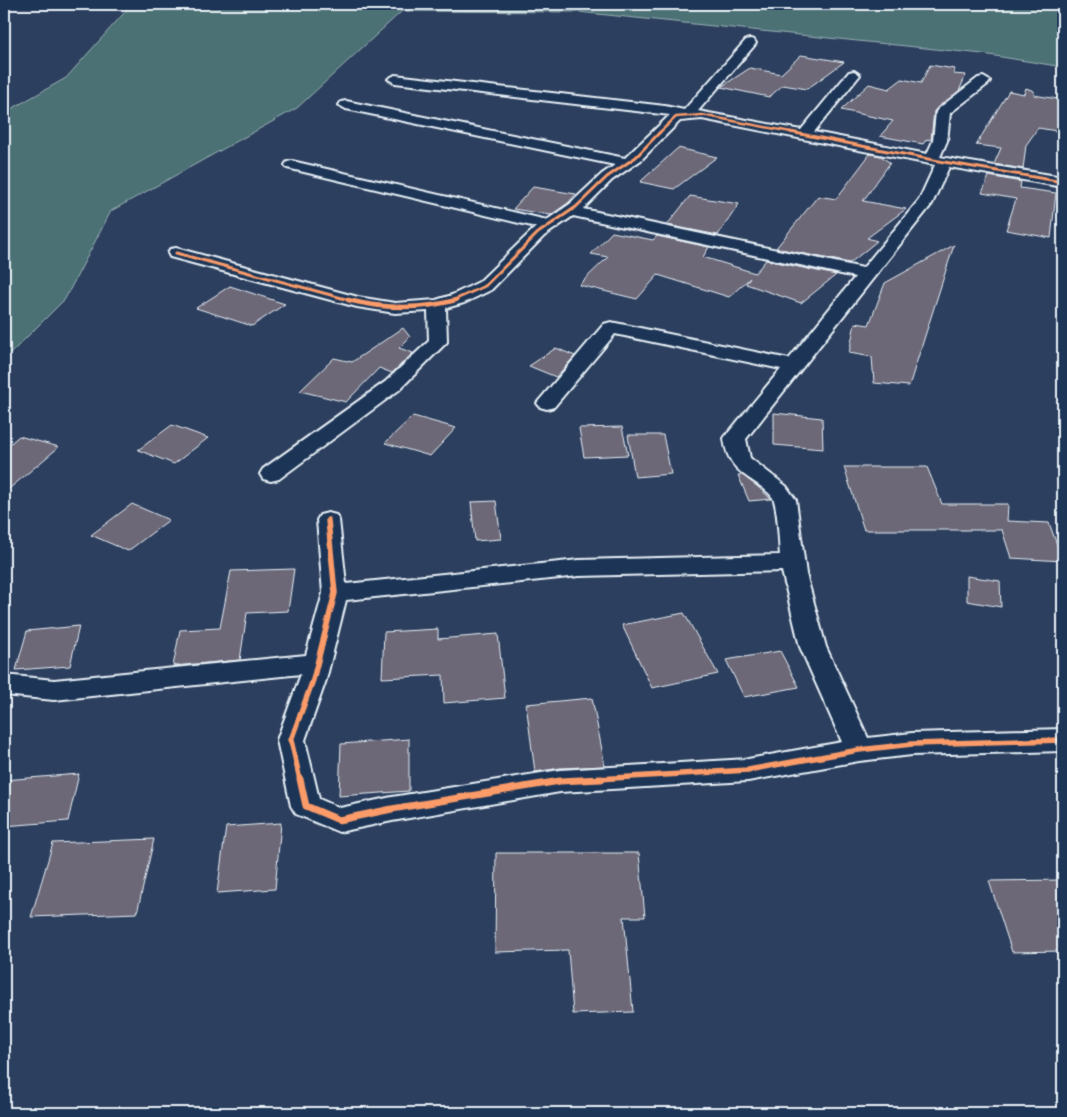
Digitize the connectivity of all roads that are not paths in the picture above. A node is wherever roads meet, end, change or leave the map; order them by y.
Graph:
1 (750, 43) dead end
2 (854, 75) dead end
3 (395, 79) dead end
4 (983, 81) dead end
5 (346, 105) dead end
6 (687, 115) junction
7 (804, 135) junction
8 (938, 160) junction
9 (628, 162) junction
10 (292, 165) dead end
11 (1063, 171) edge
12 (1038, 177) junction
13 (1063, 182) edge
14 (570, 211) junction
15 (549, 225) junction
16 (176, 253) dead end
17 (865, 274) junction
18 (437, 305) junction
19 (792, 365) junction
20 (547, 403) dead end
21 (271, 474) dead end
22 (328, 520) dead end
23 (793, 563) junction
24 (335, 593) junction
25 (318, 663) junction
26 (4, 685) edge
27 (1063, 740) edge
28 (859, 750) junction

1 - 6 street
2 - 7 street
3 - 6 street
4 - 8 street
5 - 9 street
6 - 7 street
6 - 9 street
7 - 8 street
8 - 12 street
8 - 17 street
9 - 14 street
10 - 15 street
11 - 12 street
12 - 13 street
14 - 15 street
14 - 17 street
15 - 18 street
16 - 18 street
17 - 19 street
18 - 21 street
19 - 20 street
19 - 23 street
22 - 24 street
23 - 24 street
23 - 28 street
24 - 25 street
25 - 26 street
25 - 28 street
27 - 28 street

